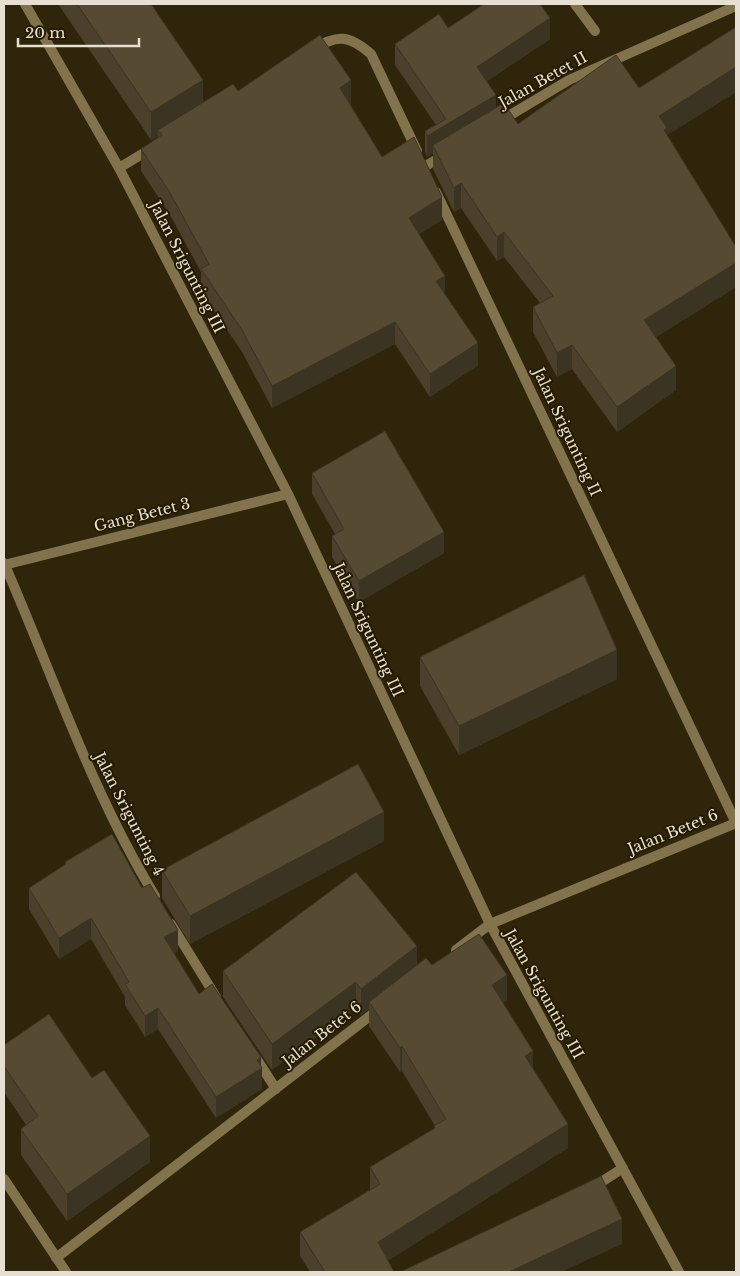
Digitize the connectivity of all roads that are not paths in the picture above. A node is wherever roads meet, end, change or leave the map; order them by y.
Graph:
1 (25, 4) edge
2 (576, 4) edge
3 (736, 6) edge
4 (594, 31) dead end
5 (306, 53) edge
6 (492, 126) edge
7 (161, 142) edge
8 (450, 151) edge
9 (119, 168) junction
10 (428, 176) junction
11 (288, 494) junction
12 (4, 564) edge
13 (736, 823) edge
14 (490, 924) junction
15 (450, 955) edge
16 (387, 1004) edge
17 (223, 1007) edge
18 (249, 1048) edge
19 (276, 1089) junction
20 (623, 1168) junction
21 (4, 1179) edge
22 (584, 1193) edge
23 (56, 1258) junction
24 (66, 1272) edge
25 (679, 1272) edge

1 - 9 street, Jalan Srigunting III
2 - 4 street
3 - 6 street, Jalan Betet II
5 - 10 street, Jalan Srigunting II
7 - 9 street
8 - 10 street
9 - 11 street, Jalan Srigunting III
10 - 13 street, Jalan Srigunting II
11 - 12 street, Gang Betet 3
11 - 14 street, Jalan Srigunting III
12 - 17 street, Jalan Srigunting 4
13 - 14 street, Jalan Betet 6
14 - 15 street, Jalan Betet 6
14 - 20 street, Jalan Srigunting III
16 - 19 street, Jalan Betet 6
18 - 19 street
19 - 23 street, Jalan Betet 6
20 - 22 street
20 - 25 street, Jalan Srigunting III
21 - 23 street
23 - 24 street

